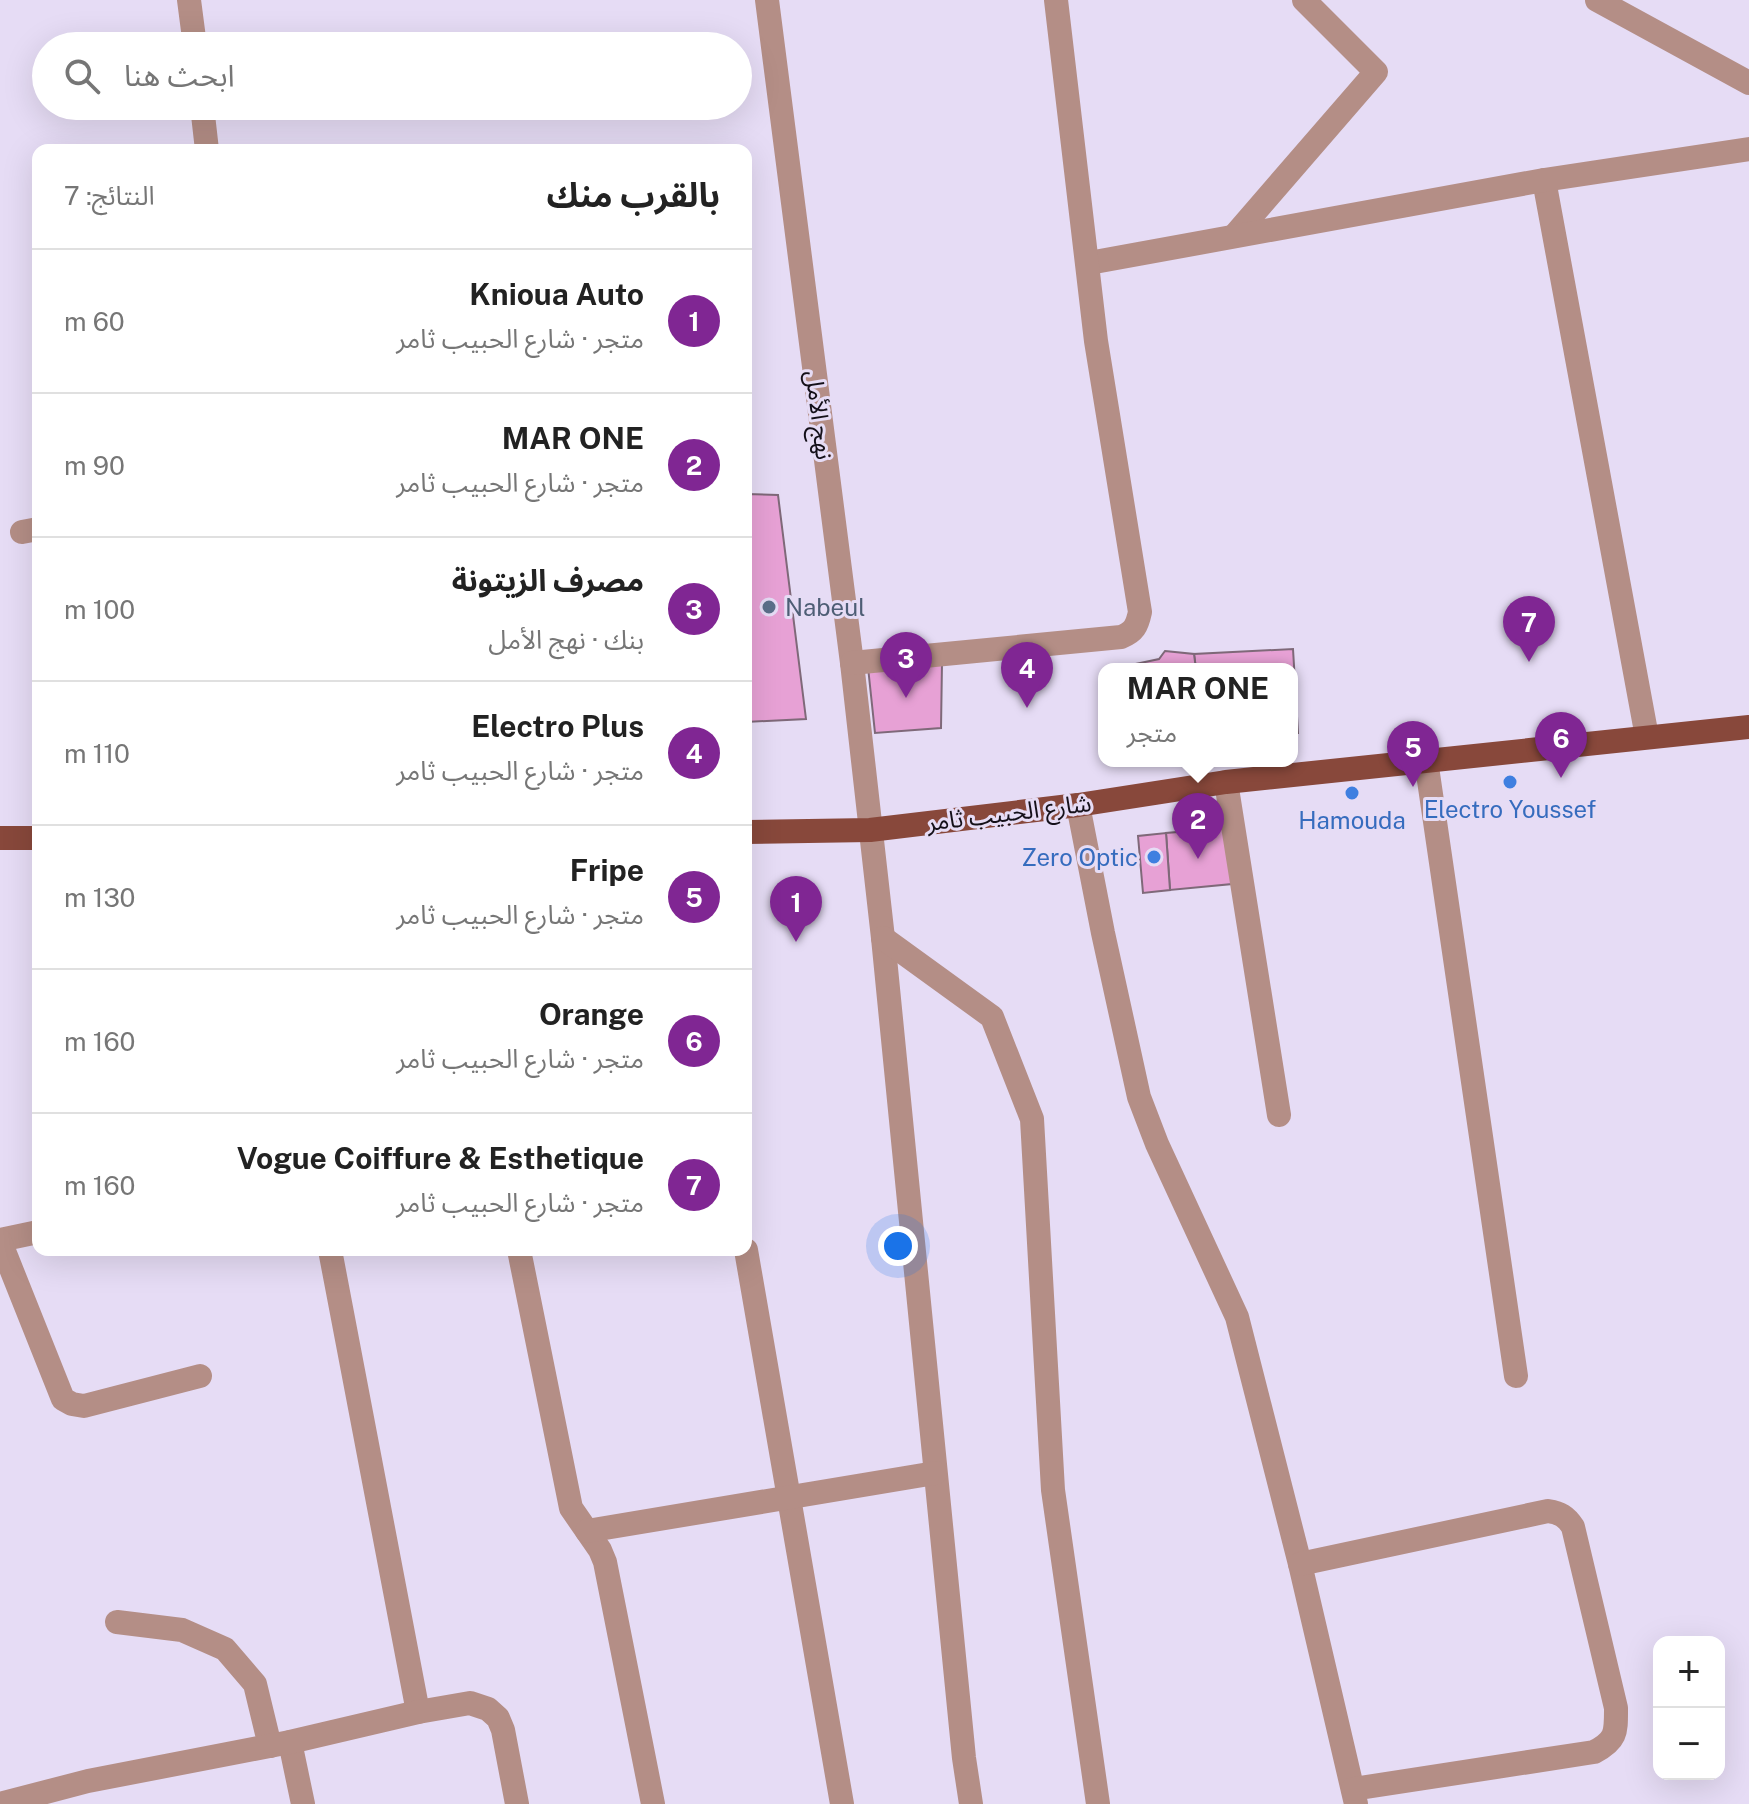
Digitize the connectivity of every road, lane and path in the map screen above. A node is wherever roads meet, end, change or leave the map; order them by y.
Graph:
1 (189, 0) edge
2 (767, 0) edge
3 (1056, 0) edge
4 (1304, 0) edge
5 (1597, 0) edge
6 (193, 32) edge
7 (1749, 83) edge
8 (204, 120) edge
9 (206, 144) edge
10 (1749, 149) edge
11 (1544, 180) junction
12 (1234, 236) junction
13 (1089, 263) junction
14 (852, 663) junction
15 (1749, 727) edge
16 (1647, 737) junction
17 (1426, 760) junction
18 (1226, 782) junction
19 (1078, 805) junction
20 (870, 830) junction
21 (752, 832) edge
22 (0, 838) edge
23 (32, 838) edge
24 (883, 938) junction
25 (1279, 1115) dead end
26 (32, 1233) edge
27 (0, 1241) edge
28 (331, 1256) edge
29 (520, 1256) edge
30 (747, 1256) edge
31 (200, 1376) dead end
32 (1516, 1376) dead end
33 (935, 1473) junction
34 (790, 1498) junction
35 (587, 1531) junction
36 (1300, 1564) junction
37 (117, 1622) dead end
38 (418, 1712) junction
39 (280, 1744) junction
40 (89, 1792) edge
41 (1355, 1796) edge
42 (0, 1804) edge
43 (303, 1804) edge
44 (517, 1804) edge
45 (653, 1804) edge
46 (842, 1804) edge
47 (971, 1804) edge
48 (1098, 1804) edge

1 - 6 street
2 - 14 street, نهج الأمل
3 - 13 street
4 - 12 street
5 - 7 street
8 - 9 street
10 - 11 street
11 - 12 street
11 - 16 street
12 - 13 street
13 - 14 street
14 - 20 street, نهج الأمل
15 - 16 main road, شارع الحبيب ثامر
16 - 17 main road, شارع الحبيب ثامر
17 - 18 main road, شارع الحبيب ثامر
17 - 32 street
18 - 19 main road, شارع الحبيب ثامر
18 - 25 street
19 - 20 main road, شارع الحبيب ثامر
19 - 36 street
20 - 21 main road, شارع الحبيب ثامر
20 - 24 street, نهج الأمل
22 - 23 main road
24 - 33 street, نهج الأمل
24 - 48 street
26 - 27 street
27 - 31 street
28 - 38 street
29 - 35 street
30 - 34 street
33 - 34 street
33 - 47 street, نهج الأمل
34 - 35 street
34 - 46 street
35 - 45 street
36 - 41 street
36 - 41 street
37 - 39 street
38 - 39 street
38 - 44 street
39 - 40 street
39 - 43 street
40 - 42 street

